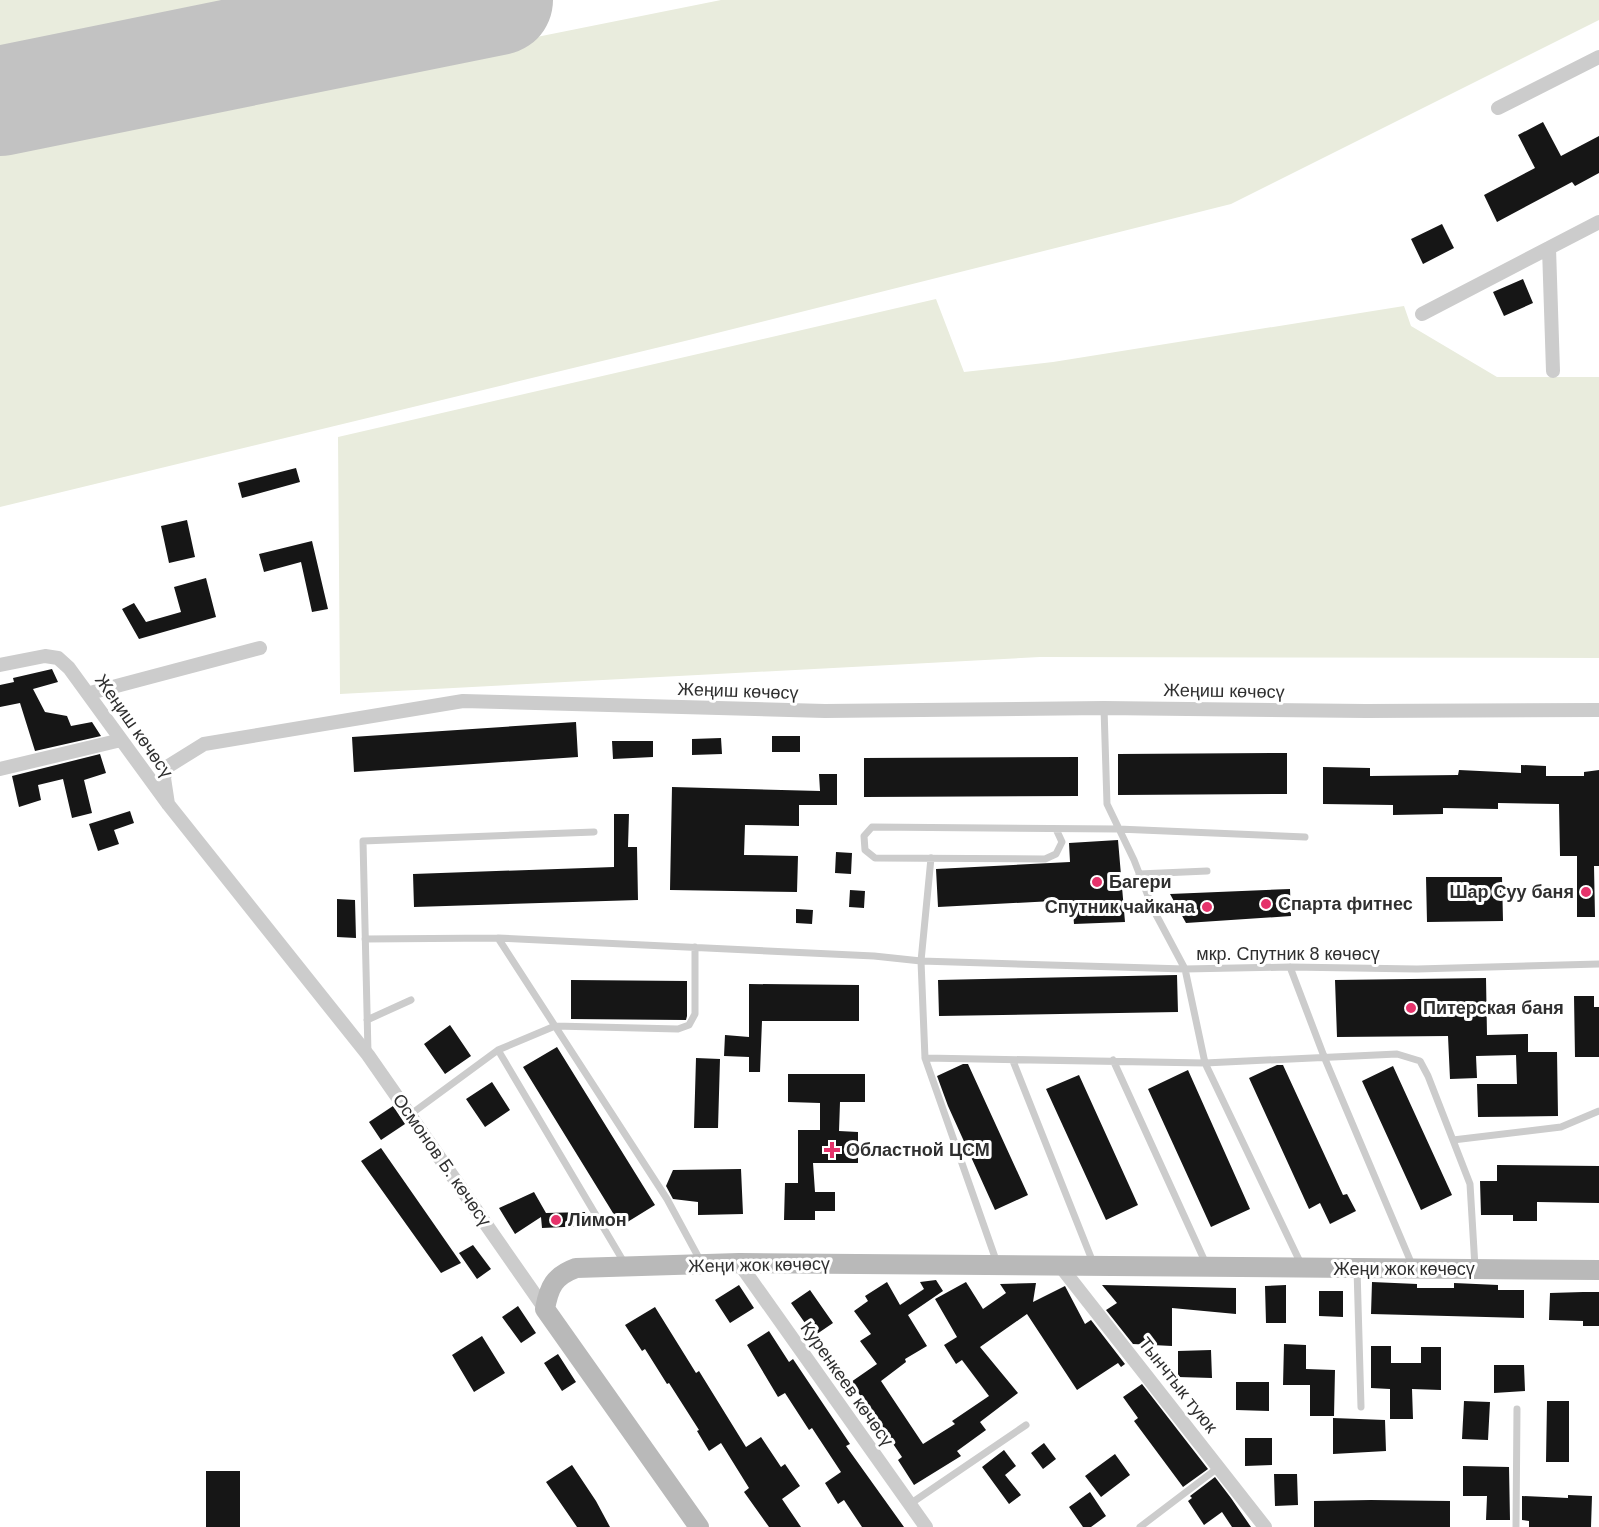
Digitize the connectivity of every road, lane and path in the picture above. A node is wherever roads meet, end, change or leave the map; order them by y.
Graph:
1 (1599, 57) edge
2 (1498, 108) dead end
3 (1599, 222) edge
4 (1549, 248) junction
5 (1422, 314) dead end
6 (1552, 371) dead end
7 (260, 648) dead end
8 (0, 665) edge
9 (90, 693) junction
10 (1104, 708) junction
11 (1599, 710) edge
12 (121, 740) junction
13 (0, 769) edge
14 (168, 804) junction
15 (1056, 829) junction
16 (1118, 829) junction
17 (594, 832) dead end
18 (1305, 837) dead end
19 (931, 858) junction
20 (1207, 871) dead end
21 (1139, 874) junction
22 (498, 938) junction
23 (365, 939) junction
24 (695, 947) junction
25 (921, 961) junction
26 (1599, 964) edge
27 (1290, 967) junction
28 (1185, 969) junction
29 (411, 1000) dead end
30 (367, 1020) junction
31 (555, 1026) junction
32 (498, 1050) junction
33 (368, 1055) junction
34 (925, 1058) junction
35 (1325, 1059) junction
36 (1013, 1060) junction
37 (1113, 1060) junction
38 (1205, 1063) junction
39 (1599, 1111) edge
40 (411, 1114) junction
41 (1453, 1140) junction
42 (738, 1263) junction
43 (702, 1265) junction
44 (998, 1265) junction
45 (627, 1267) junction
46 (1061, 1267) junction
47 (1095, 1267) junction
48 (1208, 1268) junction
49 (1304, 1269) junction
50 (1357, 1269) junction
51 (1414, 1269) junction
52 (1475, 1269) junction
53 (1599, 1270) edge
54 (545, 1309) junction
55 (1361, 1407) dead end
56 (1516, 1409) dead end
57 (1026, 1425) dead end
58 (1219, 1467) junction
59 (910, 1504) junction
60 (699, 1527) edge
61 (926, 1527) edge
62 (1140, 1527) edge
63 (1265, 1527) edge
64 (1516, 1527) edge

1 - 2 street
3 - 4 street
4 - 5 street
4 - 6 street
7 - 9 street
8 - 9 street, Жеңиш көчөсү
9 - 12 street, Жеңиш көчөсү
10 - 11 street, Жеңиш көчөсү
10 - 14 street, Жеңиш көчөсү
10 - 16 lane, мкр. Спутник 8 көчөсү
12 - 13 street
12 - 14 street, Жеңиш көчөсү
14 - 33 street, Осмонов Б. көчөсү
15 - 16 lane
15 - 19 lane
15 - 19 lane
16 - 18 lane
16 - 21 lane, мкр. Спутник 8 көчөсү
17 - 23 lane
19 - 25 lane
20 - 21 lane
21 - 28 lane, мкр. Спутник 8 көчөсү
22 - 23 lane
22 - 24 lane
22 - 31 lane
23 - 30 lane
24 - 25 lane
24 - 31 lane
25 - 28 lane
25 - 34 lane
26 - 27 lane, мкр. Спутник 8 көчөсү
27 - 28 lane, мкр. Спутник 8 көчөсү
27 - 35 lane
28 - 38 lane
29 - 30 lane
30 - 33 lane
31 - 32 lane
31 - 43 lane
32 - 40 lane
32 - 45 lane
33 - 40 street, Осмонов Б. көчөсү
34 - 36 lane
34 - 44 lane
35 - 38 lane
35 - 41 lane
35 - 51 lane
36 - 37 lane
36 - 47 lane
37 - 38 lane
37 - 48 lane
38 - 49 lane
39 - 41 lane
40 - 54 street, Осмонов Б. көчөсү
41 - 52 lane
42 - 43 main road, Жеңи жок көчөсү
42 - 44 main road, Жеңи жок көчөсү
42 - 59 street, Куренкеев көчөсү
43 - 45 main road, Жеңи жок көчөсү
44 - 46 main road, Жеңи жок көчөсү
45 - 54 main road, Жеңи жок көчөсү
46 - 47 main road, Жеңи жок көчөсү
46 - 58 street, Тынчтык туюк
47 - 48 main road, Жеңи жок көчөсү
48 - 49 main road, Жеңи жок көчөсү
49 - 50 main road, Жеңи жок көчөсү
50 - 51 main road, Жеңи жок көчөсү
50 - 55 lane
51 - 52 main road, Жеңи жок көчөсү
52 - 53 main road, Жеңи жок көчөсү
54 - 60 main road, Осмонов Б. көчөсү
56 - 64 lane
57 - 59 lane
58 - 62 lane
58 - 63 street, Тынчтык туюк
59 - 61 street, Куренкеев көчөсү

